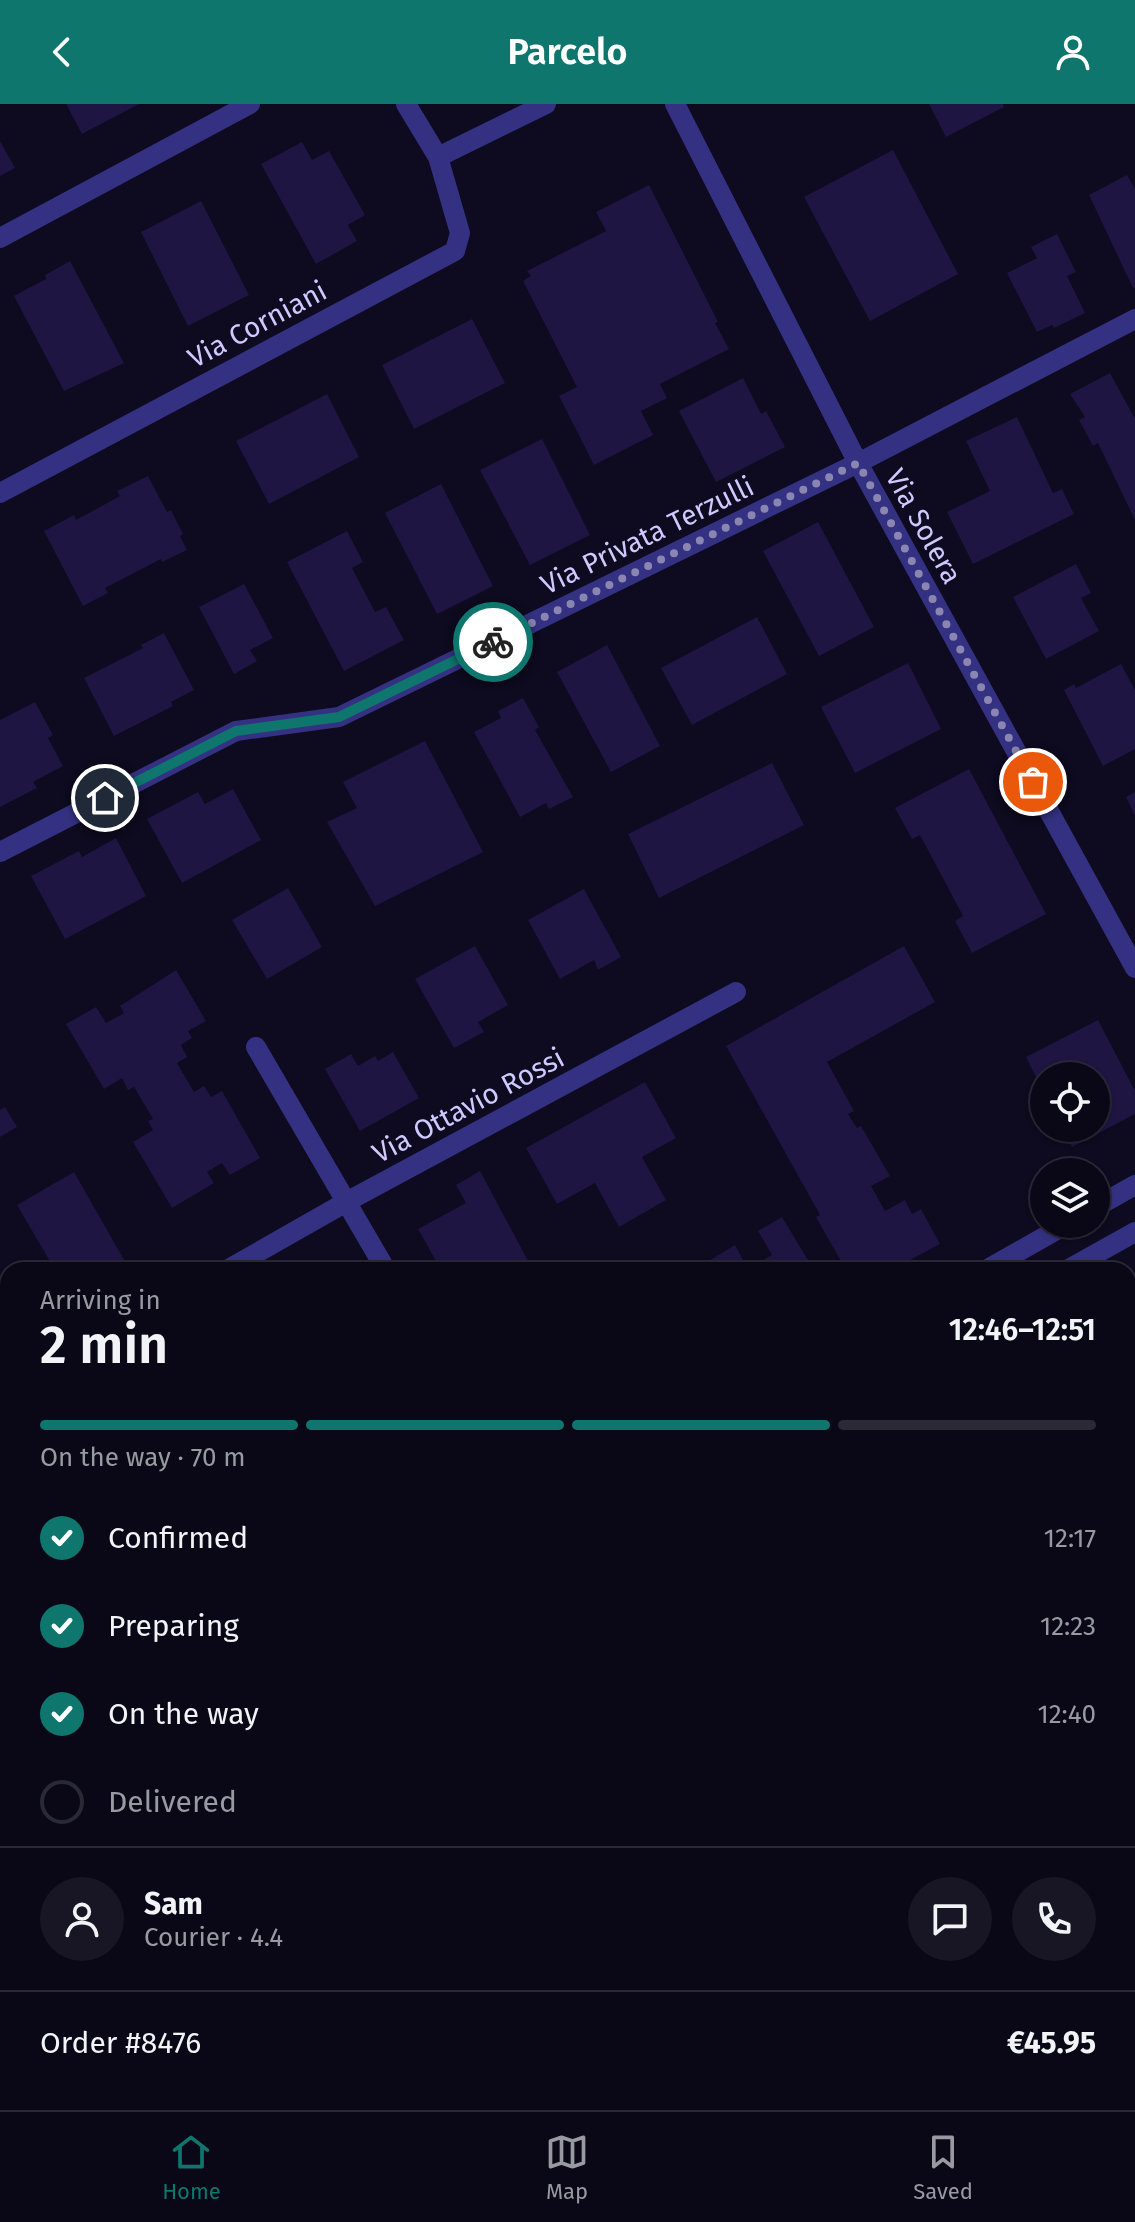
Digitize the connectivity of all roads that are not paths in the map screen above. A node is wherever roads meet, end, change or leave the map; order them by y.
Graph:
1 (250, 104) edge
2 (406, 104) edge
3 (546, 104) edge
4 (675, 104) edge
5 (438, 157) junction
6 (0, 238) edge
7 (1135, 319) edge
8 (858, 463) junction
9 (0, 493) edge
10 (0, 852) edge
11 (1135, 968) edge
12 (736, 992) dead end
13 (256, 1047) dead end
14 (1135, 1185) edge
15 (1110, 1199) edge
16 (348, 1201) junction
17 (1135, 1232) edge
18 (1042, 1238) edge
19 (241, 1262) edge
20 (382, 1262) edge
21 (1000, 1262) edge
22 (1081, 1262) edge

1 - 6 street
2 - 5 street, Via Corniani
3 - 5 street
4 - 8 street, Via Solera
5 - 9 street, Via Corniani
7 - 8 street, Via Privata Terzulli
8 - 10 street, Via Privata Terzulli
8 - 11 street, Via Solera
12 - 16 street, Via Ottavio Rossi
13 - 16 street
14 - 15 street
16 - 19 street, Via Ottavio Rossi
16 - 20 street
17 - 22 street
18 - 21 street

